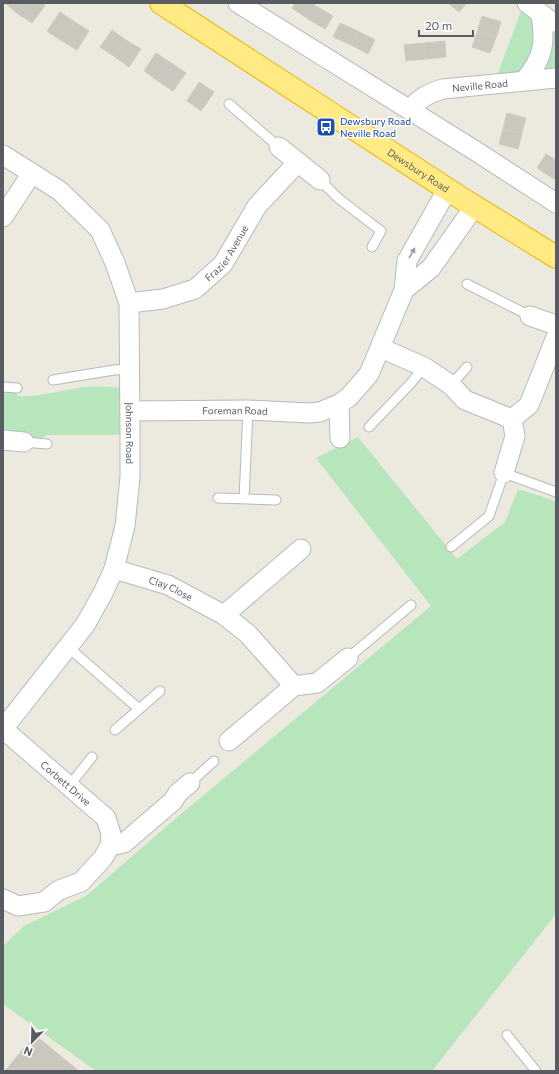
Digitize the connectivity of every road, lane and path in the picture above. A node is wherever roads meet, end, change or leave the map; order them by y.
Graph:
1 (161, 3) edge
2 (238, 3) edge
3 (542, 15) edge
4 (556, 78) edge
5 (524, 81) junction
6 (229, 104) dead end
7 (410, 110) junction
8 (279, 147) joint
9 (3, 155) edge
10 (298, 162) junction
11 (32, 173) junction
12 (320, 180) joint
13 (447, 190) junction
14 (556, 203) edge
15 (474, 207) junction
16 (3, 217) edge
17 (372, 247) dead end
18 (556, 257) edge
19 (468, 284) dead end
20 (404, 290) junction
21 (129, 303) junction
22 (530, 316) joint
23 (556, 325) edge
24 (556, 337) edge
25 (381, 348) junction
26 (424, 367) junction
27 (467, 367) dead end
28 (130, 369) junction
29 (54, 380) dead end
30 (451, 385) junction
31 (3, 387) edge
32 (17, 388) dead end
33 (339, 404) junction
34 (248, 410) junction
35 (130, 411) junction
36 (512, 419) junction
37 (369, 427) dead end
38 (340, 438) dead end
39 (3, 440) edge
40 (24, 442) joint
41 (47, 444) dead end
42 (504, 473) junction
43 (556, 492) edge
44 (218, 498) dead end
45 (244, 499) junction
46 (276, 500) dead end
47 (451, 547) dead end
48 (301, 549) dead end
49 (114, 569) junction
50 (411, 605) dead end
51 (224, 614) junction
52 (68, 647) junction
53 (348, 658) joint
54 (294, 686) junction
55 (160, 691) dead end
56 (139, 709) junction
57 (3, 729) edge
58 (116, 730) dead end
59 (229, 741) dead end
60 (92, 757) dead end
61 (214, 761) dead end
62 (190, 783) joint
63 (69, 786) junction
64 (110, 846) junction
65 (3, 899) edge
66 (507, 1035) dead end
67 (536, 1071) edge

1 - 13 highway, Dewsbury Road
2 - 7 street
3 - 5 street
4 - 5 street, Neville Road
5 - 7 street, Neville Road
6 - 8 lane
7 - 14 street
8 - 10 street
9 - 11 street, Johnson Road
10 - 12 street
10 - 21 street, Frazier Avenue
11 - 16 street
11 - 21 street, Johnson Road
12 - 17 lane
13 - 15 highway, Dewsbury Road
20 -> 13 street, Foreman Road
15 - 18 highway, Dewsbury Road
15 - 20 street, Foreman Road
19 - 22 lane
20 - 25 street, Foreman Road
21 - 28 street, Johnson Road
22 - 23 street
24 - 36 street
25 - 26 street
25 - 33 street, Foreman Road
26 - 30 street
26 - 37 lane
27 - 30 lane
28 - 29 lane
28 - 35 street, Johnson Road
30 - 36 street
31 - 32 lane
33 - 34 street, Foreman Road
33 - 38 street
34 - 35 street, Foreman Road
34 - 45 lane
35 - 49 street, Johnson Road
36 - 42 street
39 - 40 street
40 - 41 lane
42 - 43 lane
42 - 47 lane
44 - 45 lane
45 - 46 lane
48 - 51 street
49 - 51 street, Clay Close
49 - 52 street, Johnson Road
50 - 53 lane
51 - 54 street, Clay Close
52 - 56 lane
52 - 57 street, Johnson Road
53 - 54 street
54 - 59 street
55 - 56 lane
56 - 58 lane
57 - 63 street, Corbett Drive
60 - 63 lane
61 - 62 lane
62 - 64 street
63 - 64 street, Corbett Drive
64 - 65 street
66 - 67 lane

